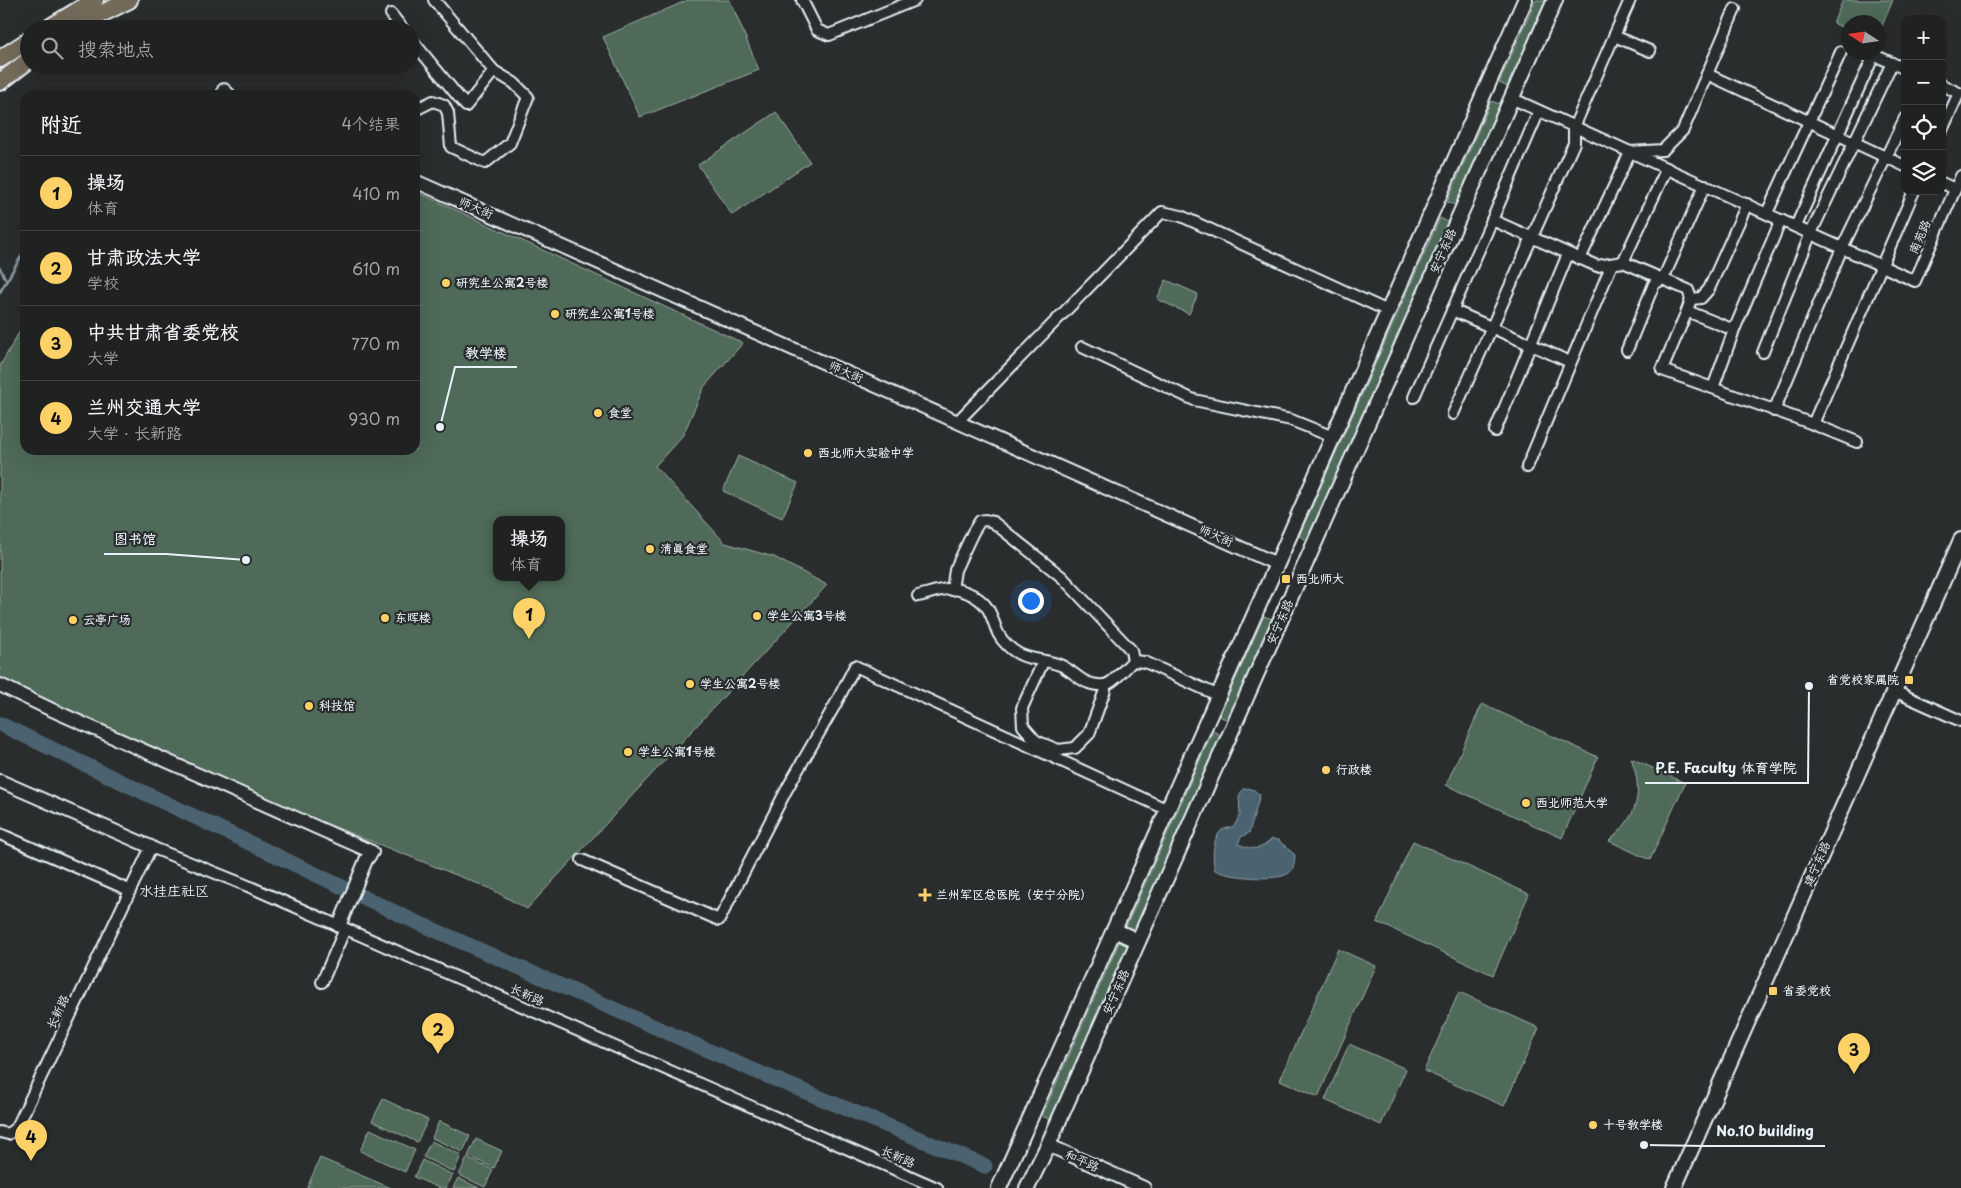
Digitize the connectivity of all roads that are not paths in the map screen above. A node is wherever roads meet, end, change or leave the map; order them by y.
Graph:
1 (95, 0) edge
2 (129, 0) edge
3 (434, 0) edge
4 (802, 0) edge
5 (916, 0) edge
6 (1525, 0) edge
7 (1555, 0) edge
8 (1630, 0) edge
9 (1735, 9) dead end
10 (391, 14) dead end
11 (62, 20) edge
12 (92, 20) edge
13 (396, 20) edge
14 (1614, 36) junction
15 (20, 46) edge
16 (420, 50) edge
17 (1650, 51) dead end
18 (1841, 52) dead end
19 (0, 59) edge
20 (1892, 63) junction
21 (20, 67) edge
22 (1901, 67) edge
23 (494, 72) junction
24 (1707, 74) junction
25 (0, 82) edge
26 (1946, 88) edge
27 (1960, 93) edge
28 (1511, 98) junction
29 (420, 108) edge
30 (1538, 111) junction
31 (1809, 122) junction
32 (1946, 122) edge
33 (1574, 126) junction
34 (1901, 126) edge
35 (1837, 135) junction
36 (1854, 143) junction
37 (1630, 152) junction
38 (1886, 157) junction
39 (1901, 164) edge
40 (1667, 168) junction
41 (1959, 181) edge
42 (420, 183) edge
43 (1946, 183) edge
44 (1706, 185) junction
45 (1912, 195) edge
46 (1747, 204) junction
47 (1767, 213) junction
48 (1492, 220) junction
49 (1782, 220) junction
50 (1796, 226) junction
51 (1811, 233) junction
52 (1531, 237) junction
53 (1842, 248) junction
54 (1568, 254) junction
55 (1580, 259) junction
56 (1623, 262) junction
57 (1612, 264) junction
58 (1881, 266) junction
59 (1662, 279) junction
60 (1691, 299) junction
61 (1452, 310) junction
62 (1388, 311) junction
63 (1688, 311) junction
64 (1491, 328) junction
65 (1734, 330) junction
66 (1530, 345) junction
67 (1082, 347) dead end
68 (1627, 350) dead end
69 (1763, 352) dead end
70 (1570, 362) junction
71 (1713, 388) junction
72 (1414, 397) dead end
73 (1774, 411) junction
74 (1453, 414) dead end
75 (958, 421) junction
76 (1813, 424) junction
77 (1495, 431) dead end
78 (1333, 437) junction
79 (1857, 442) dead end
80 (1527, 467) dead end
81 (1961, 540) edge
82 (1278, 564) junction
83 (952, 590) junction
84 (918, 596) dead end
85 (1133, 661) junction
86 (1042, 662) junction
87 (0, 685) edge
88 (1104, 685) junction
89 (1894, 691) junction
90 (1219, 696) junction
91 (1961, 721) edge
92 (0, 781) edge
93 (1168, 810) junction
94 (0, 834) edge
95 (151, 847) junction
96 (582, 860) dead end
97 (129, 890) junction
98 (342, 927) junction
99 (1114, 930) junction
100 (1138, 941) junction
101 (322, 982) dead end
102 (0, 1132) edge
103 (1048, 1145) junction
104 (937, 1188) edge
105 (999, 1188) edge
106 (1027, 1188) edge
107 (1144, 1188) edge
108 (1674, 1188) edge

1 - 11 highway
2 - 12 highway
3 - 23 street
4 - 5 street
6 - 62 main road
7 - 28 main road, 安宁东路
8 - 14 street
9 - 24 street
10 - 13 street
14 - 17 street
14 - 33 street
15 - 19 highway
16 - 23 street
18 - 31 street
20 - 22 street
20 - 35 street
20 - 36 street
21 - 25 highway
23 - 29 street
24 - 31 street
24 - 37 street
26 - 27 street
27 - 32 street
28 - 30 street
28 - 100 main road, 安宁东路
30 - 33 street
30 - 48 street
31 - 35 street
31 - 47 street
33 - 37 street
33 - 52 street
34 - 38 street
35 - 36 street
35 - 50 street
36 - 38 street
36 - 51 street
37 - 40 street
37 - 55 street
38 - 39 street
38 - 53 street
40 - 44 street
40 - 56 street
41 - 43 street
41 - 58 street, 南苑路
42 - 75 street, 师大街
44 - 46 street
44 - 59 street
45 - 58 street
46 - 47 street
46 - 60 street
47 - 49 street
48 - 52 street
48 - 61 street
49 - 50 street
49 - 65 street
50 - 51 street
51 - 53 street
51 - 69 street
52 - 54 street
52 - 64 street
53 - 58 street
53 - 73 street
54 - 55 street
54 - 66 street
55 - 57 street
56 - 57 street
56 - 59 street
57 - 70 street
58 - 76 street
59 - 60 street
59 - 68 street
60 - 63 street
61 - 64 street
61 - 72 street
62 - 75 street
62 - 78 main road
63 - 65 street
63 - 71 street
64 - 66 street
64 - 74 street
65 - 71 street
66 - 70 street
66 - 77 street
67 - 78 street
70 - 80 street
71 - 73 street
73 - 76 street
75 - 82 street, 师大街
76 - 79 street
78 - 82 main road
81 - 89 main road, 建宁东路
82 - 90 main road
83 - 84 street
83 - 85 street
83 - 86 street
85 - 88 street
85 - 90 street
86 - 88 street
86 - 88 street
87 - 98 street
89 - 91 street
89 - 108 main road, 建宁东路
90 - 93 main road
92 - 95 street
93 - 96 street
93 - 99 main road
94 - 97 street
95 - 97 street, 长新路
95 - 98 street, 长新路
97 - 102 street, 长新路
98 - 101 street
98 - 104 street, 长新路
99 - 100 main road
99 - 105 main road
100 - 103 main road, 安宁东路
103 - 106 main road, 安宁东路
103 - 107 street, 和平路

